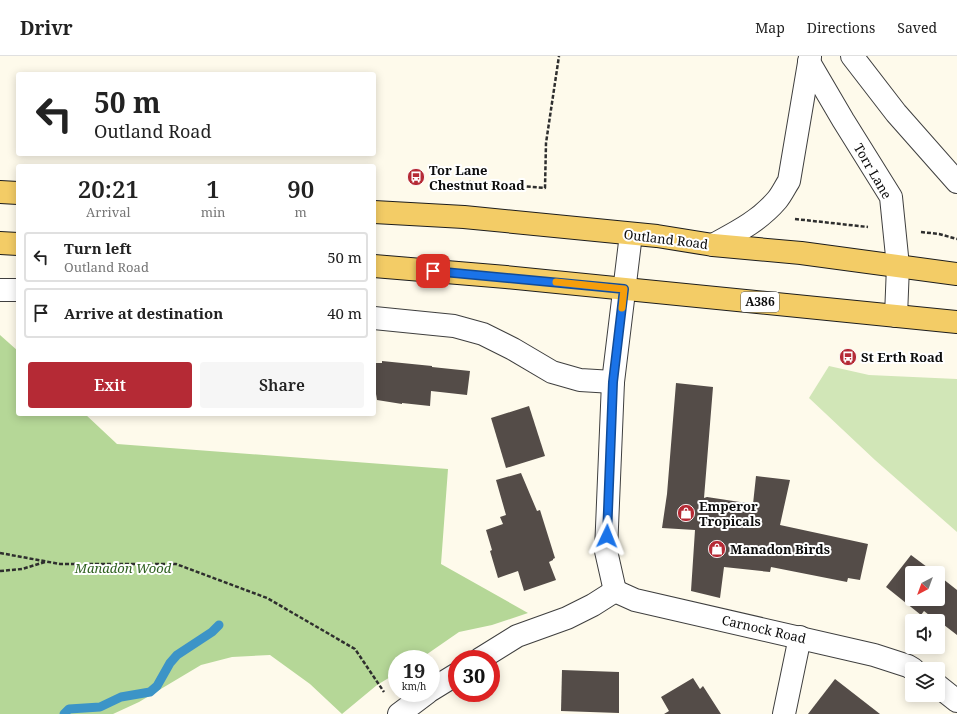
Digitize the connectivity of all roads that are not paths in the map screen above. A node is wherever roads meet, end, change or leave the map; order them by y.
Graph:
1 (852, 56) edge
2 (810, 59) edge
3 (957, 182) edge
4 (0, 192) edge
5 (16, 193) edge
6 (376, 212) edge
7 (631, 234) junction
8 (0, 243) edge
9 (16, 244) edge
10 (713, 245) junction
11 (376, 266) edge
12 (898, 266) junction
13 (957, 274) edge
14 (624, 289) junction
15 (0, 290) edge
16 (16, 290) edge
17 (896, 316) junction
18 (376, 318) edge
19 (957, 322) edge
20 (613, 382) junction
21 (615, 591) junction
22 (800, 637) junction
23 (494, 650) edge
24 (905, 665) edge
25 (945, 692) edge
26 (957, 701) edge
27 (415, 702) edge
28 (399, 714) edge
29 (784, 714) edge

1 - 3 street
2 - 10 street, Torr Lane
2 - 12 street, Torr Lane
4 - 5 main road
6 - 7 main road, Outland Road
7 - 10 main road, Outland Road
7 - 14 street
8 - 9 main road
10 - 12 main road, Outland Road
11 - 14 main road, A386
12 - 13 main road, Outland Road
12 - 17 street, Torr Lane
14 - 17 main road, A386
14 - 20 street
15 - 16 street
17 - 19 main road, A386
18 - 20 street
20 - 21 street
21 - 22 street, Carnock Road
21 - 23 street
22 - 24 street, Carnock Road
22 - 29 street
25 - 26 street
27 - 28 street

